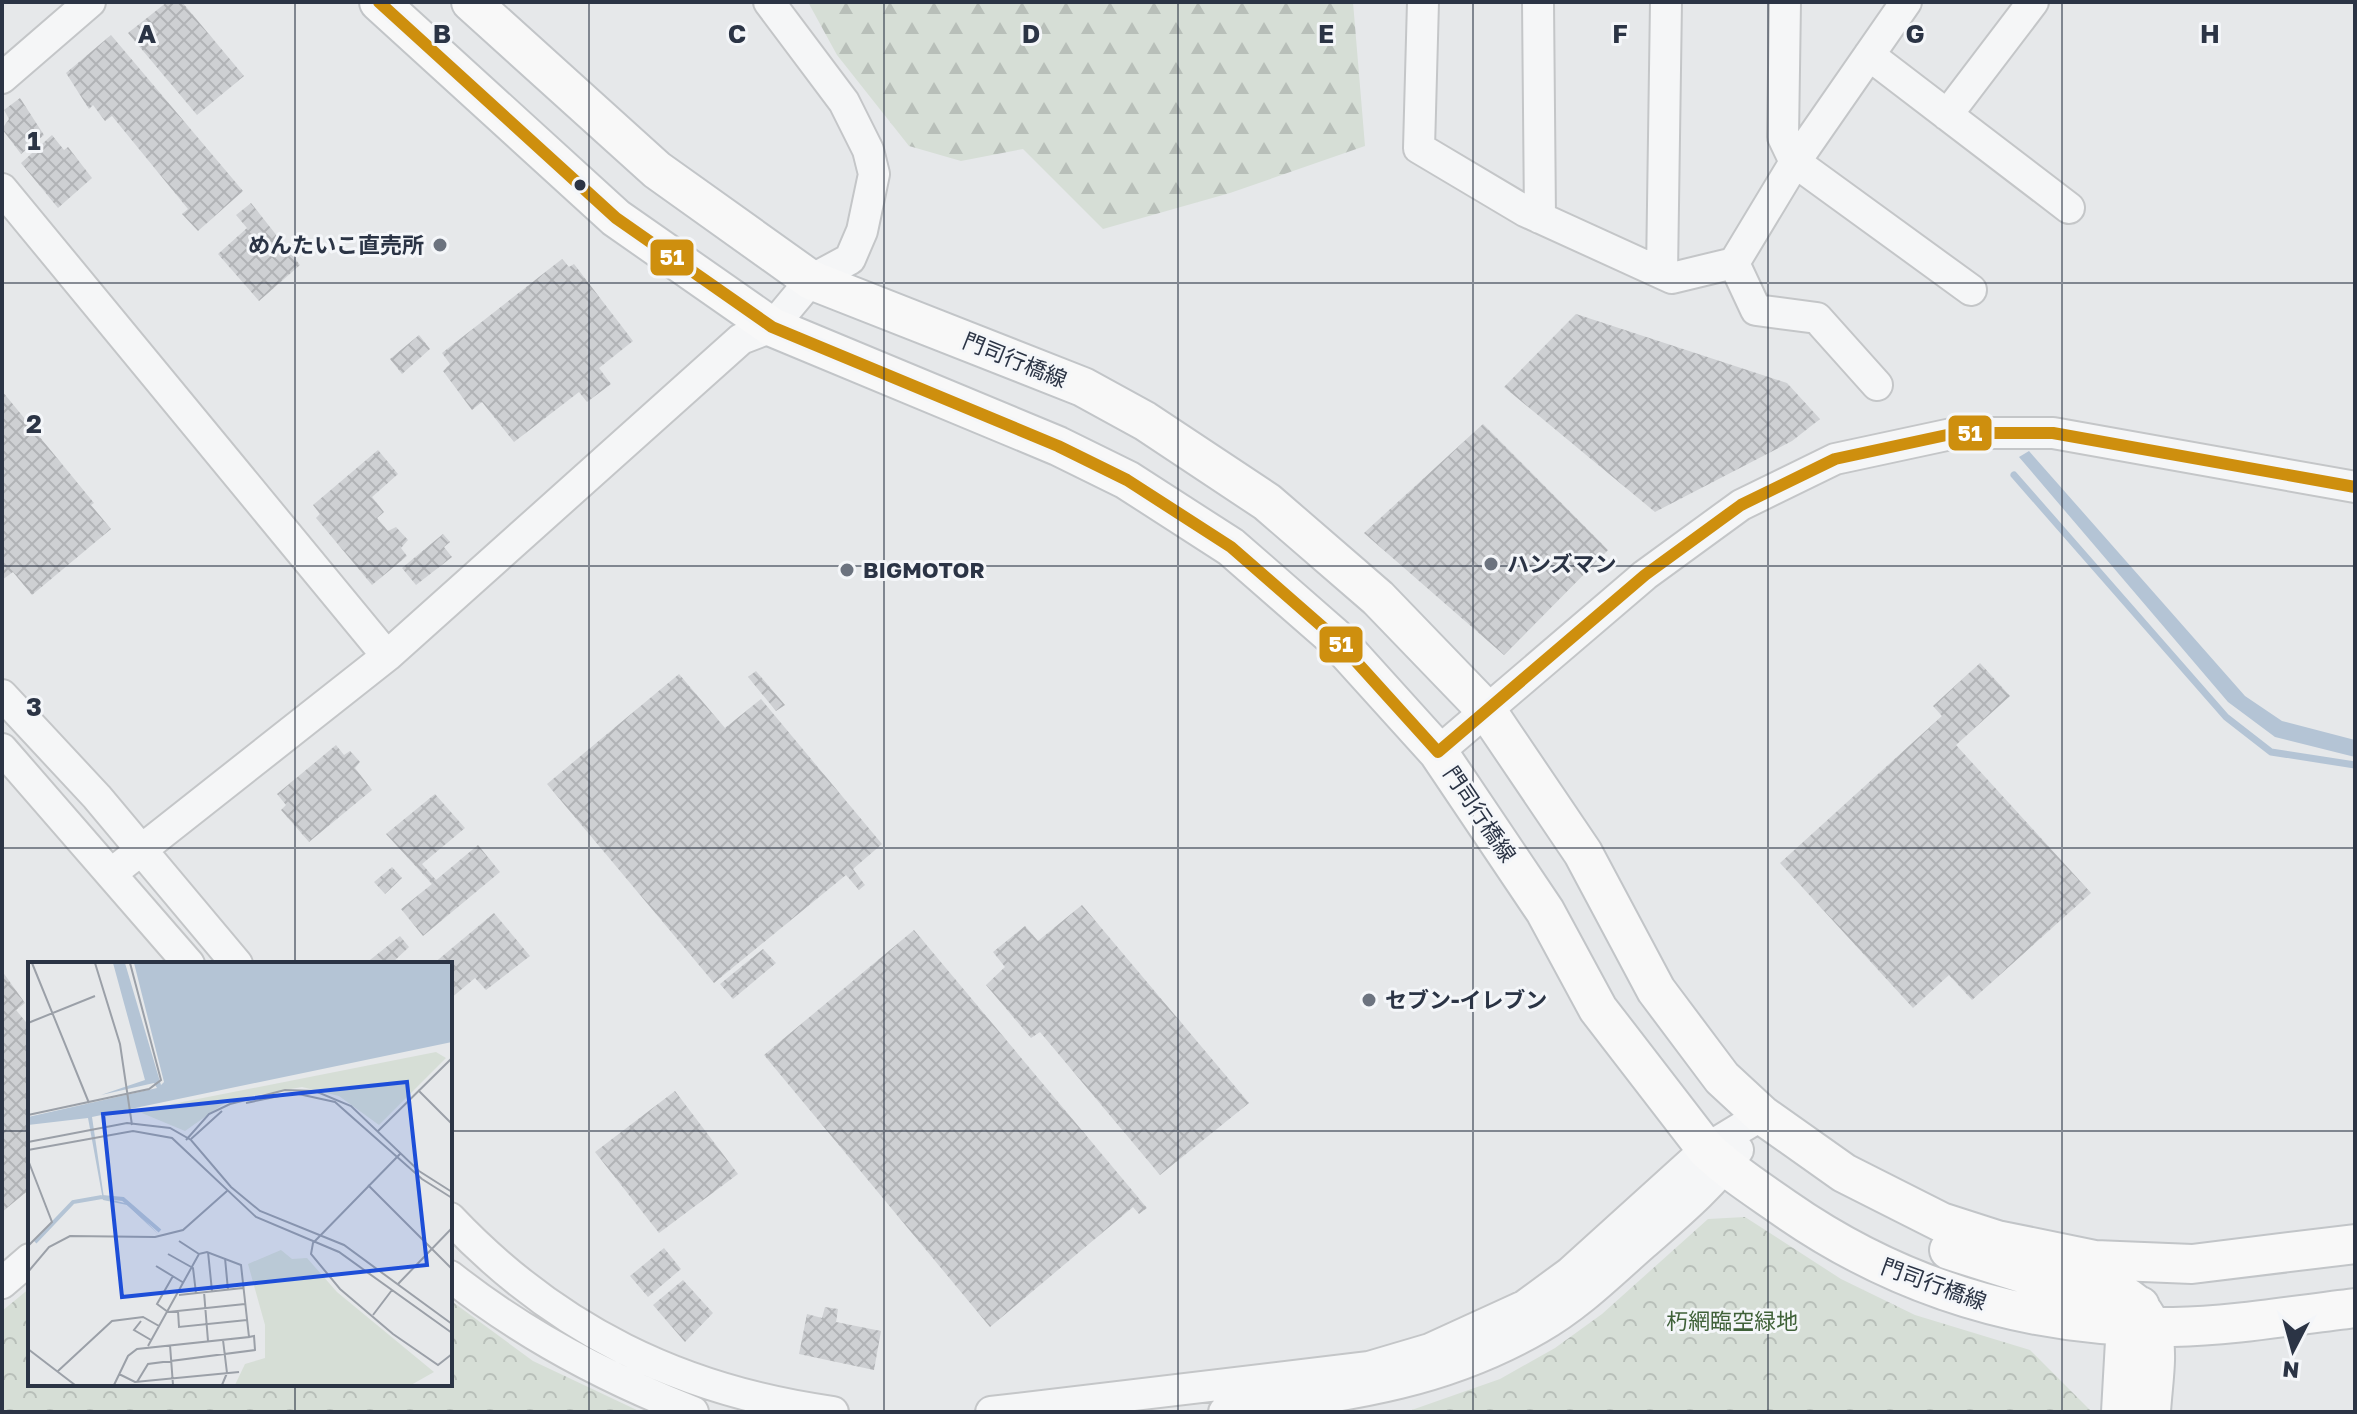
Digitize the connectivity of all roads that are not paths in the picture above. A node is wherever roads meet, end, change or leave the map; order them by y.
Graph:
1 (90, 2) edge
2 (379, 2) edge
3 (471, 2) edge
4 (769, 2) edge
5 (1423, 2) edge
6 (1538, 2) edge
7 (1666, 2) edge
8 (1785, 2) edge
9 (1906, 2) edge
10 (2033, 2) edge
11 (1869, 55) junction
12 (2, 78) edge
13 (1947, 115) junction
14 (1795, 162) junction
15 (2, 189) edge
16 (2069, 208) dead end
17 (1540, 218) junction
18 (1734, 263) junction
19 (1662, 273) junction
20 (811, 280) junction
21 (1971, 290) dead end
22 (772, 327) junction
23 (1877, 385) dead end
24 (2355, 487) edge
25 (387, 656) junction
26 (2, 695) edge
27 (1487, 711) junction
28 (2, 749) edge
29 (1438, 752) junction
30 (140, 850) junction
31 (112, 873) junction
32 (187, 962) edge
33 (235, 962) edge
34 (1762, 1115) junction
35 (1716, 1158) junction
36 (452, 1220) edge
37 (2355, 1244) edge
38 (28, 1261) edge
39 (2192, 1264) junction
40 (452, 1278) edge
41 (2, 1283) edge
42 (2355, 1308) edge
43 (2140, 1335) junction
44 (693, 1412) edge
45 (833, 1412) edge
46 (991, 1412) edge
47 (1224, 1412) edge
48 (2121, 1412) edge
49 (2151, 1412) edge

1 - 12 street
2 - 22 main road, 門司行橋線
3 - 20 main road, 門司行橋線
4 - 20 street
5 - 17 street
6 - 17 street
7 - 19 street
8 - 14 street
9 - 11 street
10 - 13 street
11 - 13 street
11 - 14 street
13 - 16 street
14 - 18 street
14 - 21 street
15 - 25 street
17 - 19 street
18 - 19 street
18 - 23 street
20 - 22 street
20 - 27 main road, 門司行橋線
22 - 25 street
22 - 29 main road, 門司行橋線
24 - 27 street
25 - 30 street
26 - 30 street
27 - 29 street
27 - 34 main road, 門司行橋線
28 - 31 street
29 - 35 main road, 門司行橋線
30 - 31 street
30 - 33 street
31 - 32 street
34 - 35 street
34 - 39 main road, 門司行橋線
34 - 43 main road
35 - 43 main road, 門司行橋線
35 - 46 street
35 - 47 street
36 - 45 street
37 - 39 main road, 門司行橋線
38 - 41 street
39 - 43 main road
40 - 44 street
42 - 43 main road, 門司行橋線
43 - 48 main road
43 - 49 main road

